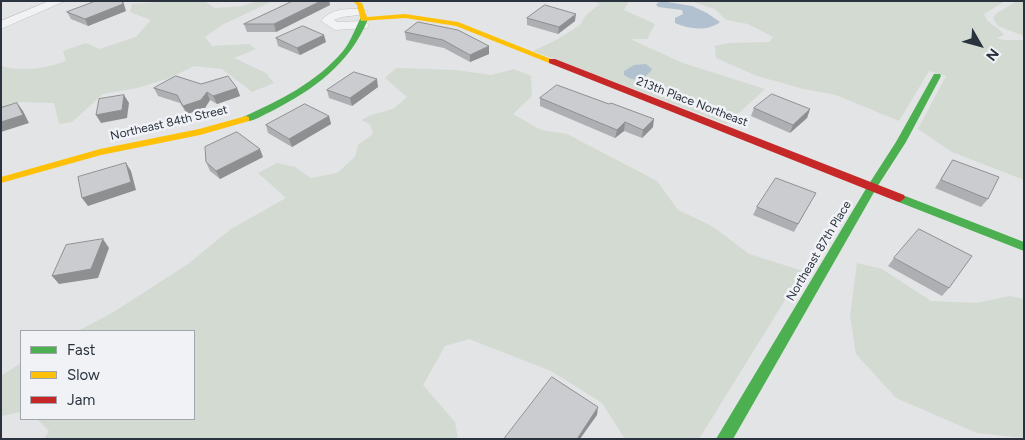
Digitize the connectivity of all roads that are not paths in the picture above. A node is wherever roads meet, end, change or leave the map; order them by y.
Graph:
1 (60, 1) edge
2 (361, 14) edge
3 (1, 25) edge
4 (937, 76) dead end
5 (1, 180) edge
6 (872, 187) junction
7 (1024, 247) edge
8 (724, 439) edge

1 - 3 street
2 - 5 street, Northeast 84th Street
2 - 6 street, 213th Place Northeast
4 - 6 street, Northeast 87th Place
6 - 7 street, 213th Place Northeast
6 - 8 street, Northeast 87th Place

